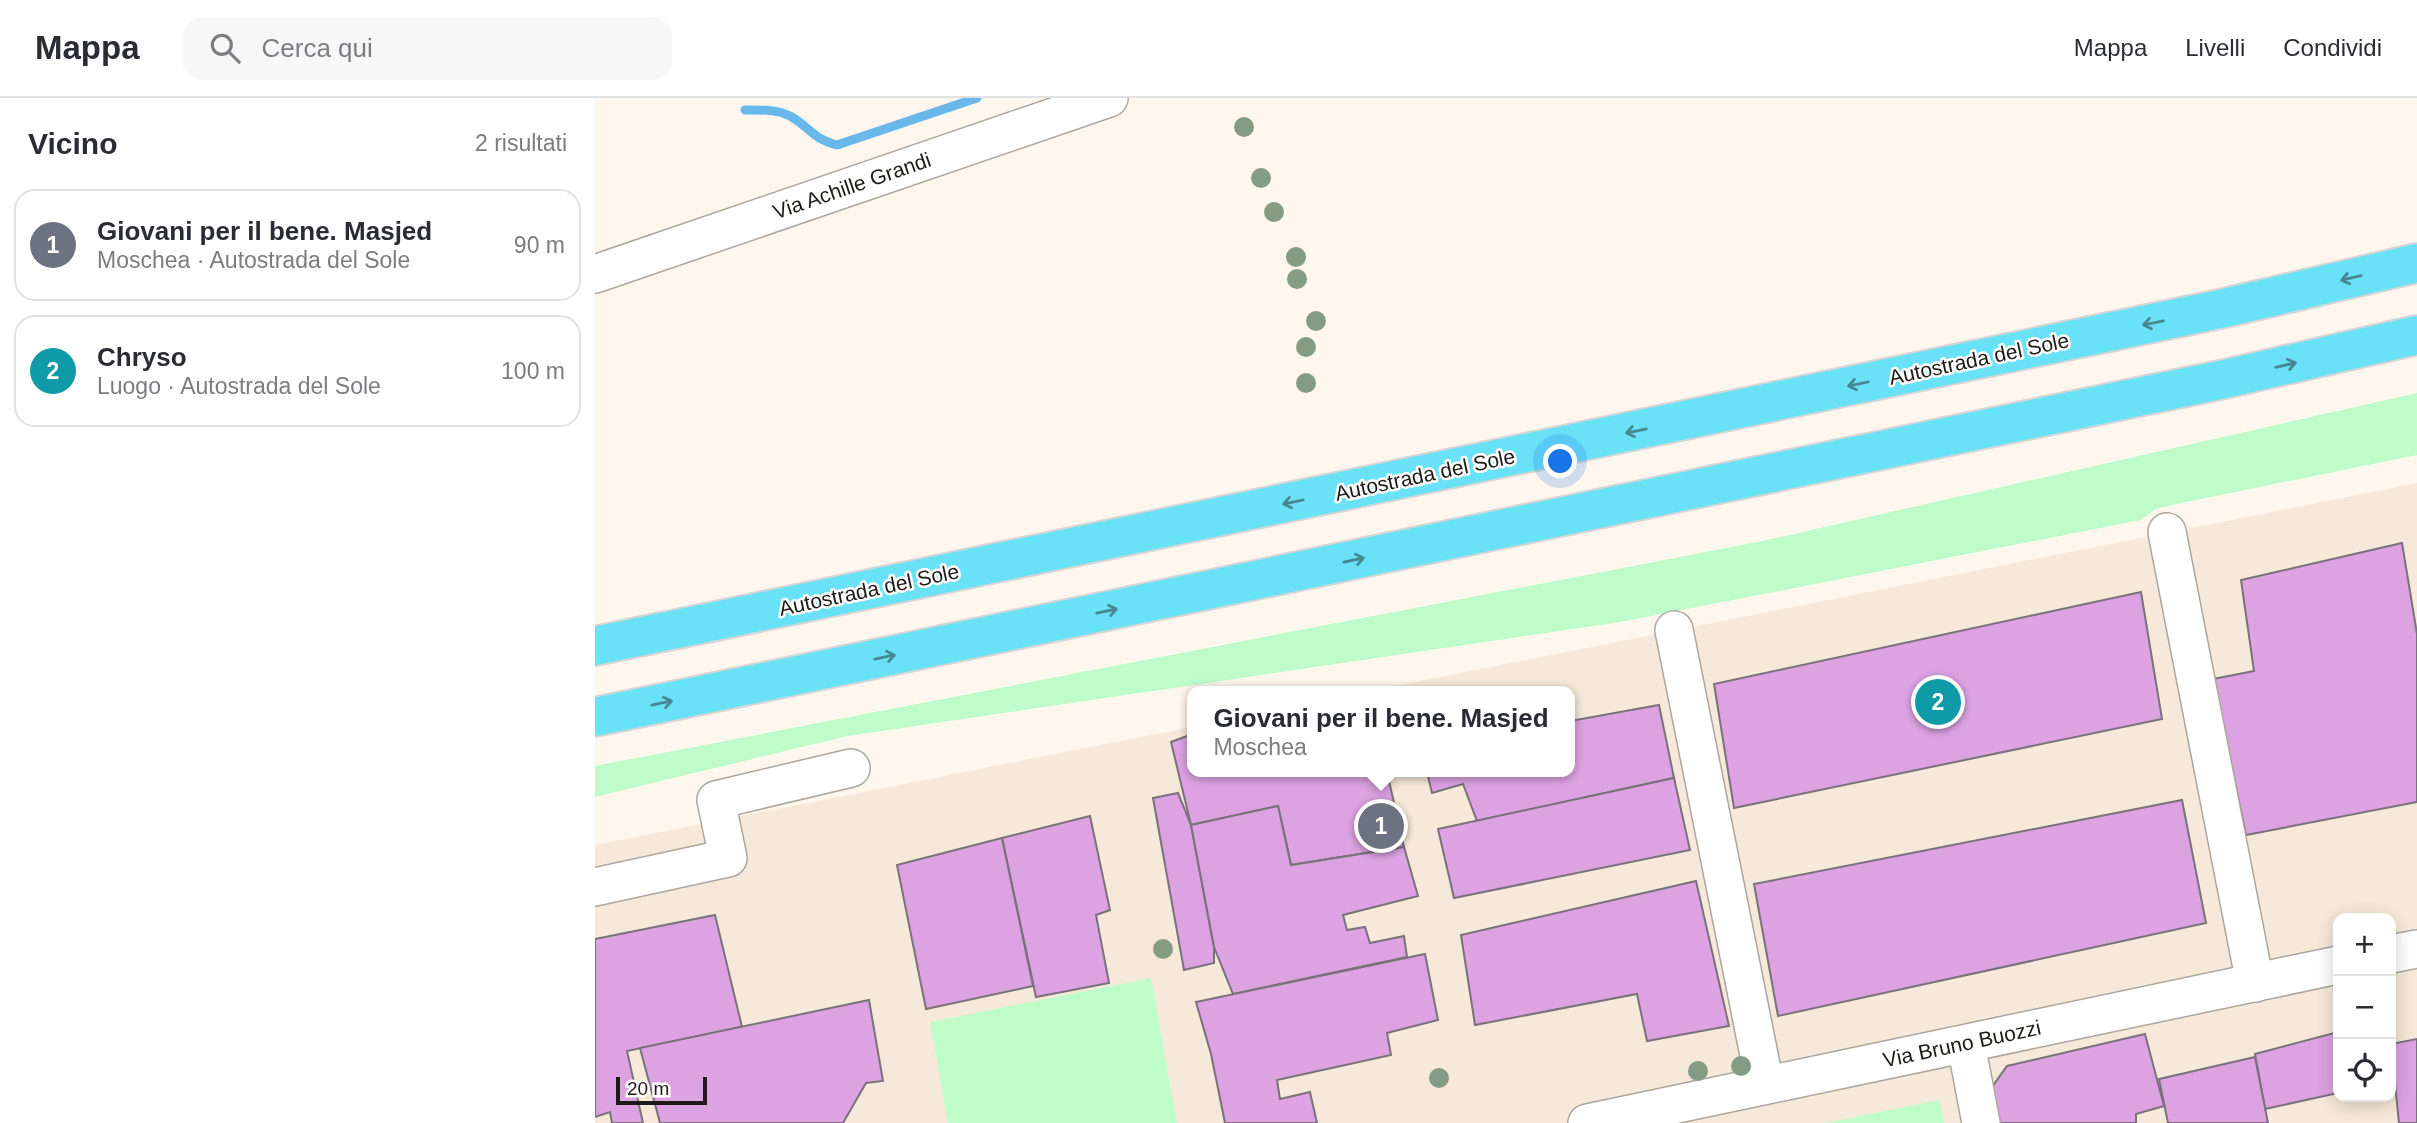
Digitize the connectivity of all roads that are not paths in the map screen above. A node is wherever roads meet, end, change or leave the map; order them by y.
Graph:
1 (1109, 98) edge
2 (2417, 263) edge
3 (595, 274) edge
4 (2417, 335) edge
5 (2167, 532) dead end
6 (1674, 630) dead end
7 (595, 646) edge
8 (595, 717) edge
9 (851, 768) dead end
10 (595, 887) edge
11 (2417, 949) edge
12 (2396, 953) edge
13 (2333, 966) edge
14 (2255, 983) junction
15 (1966, 1044) junction
16 (1766, 1085) junction
17 (1587, 1123) edge
18 (1982, 1123) edge

1 - 3 street, Via Achille Grandi
2 -> 7 highway, Autostrada del Sole
8 -> 4 highway
5 - 14 street
6 - 16 street
9 - 10 street
11 - 12 street
13 - 14 street, Via Bruno Buozzi
14 - 15 street, Via Bruno Buozzi
15 - 16 street, Via Bruno Buozzi
15 - 18 street
16 - 17 street, Via Bruno Buozzi

